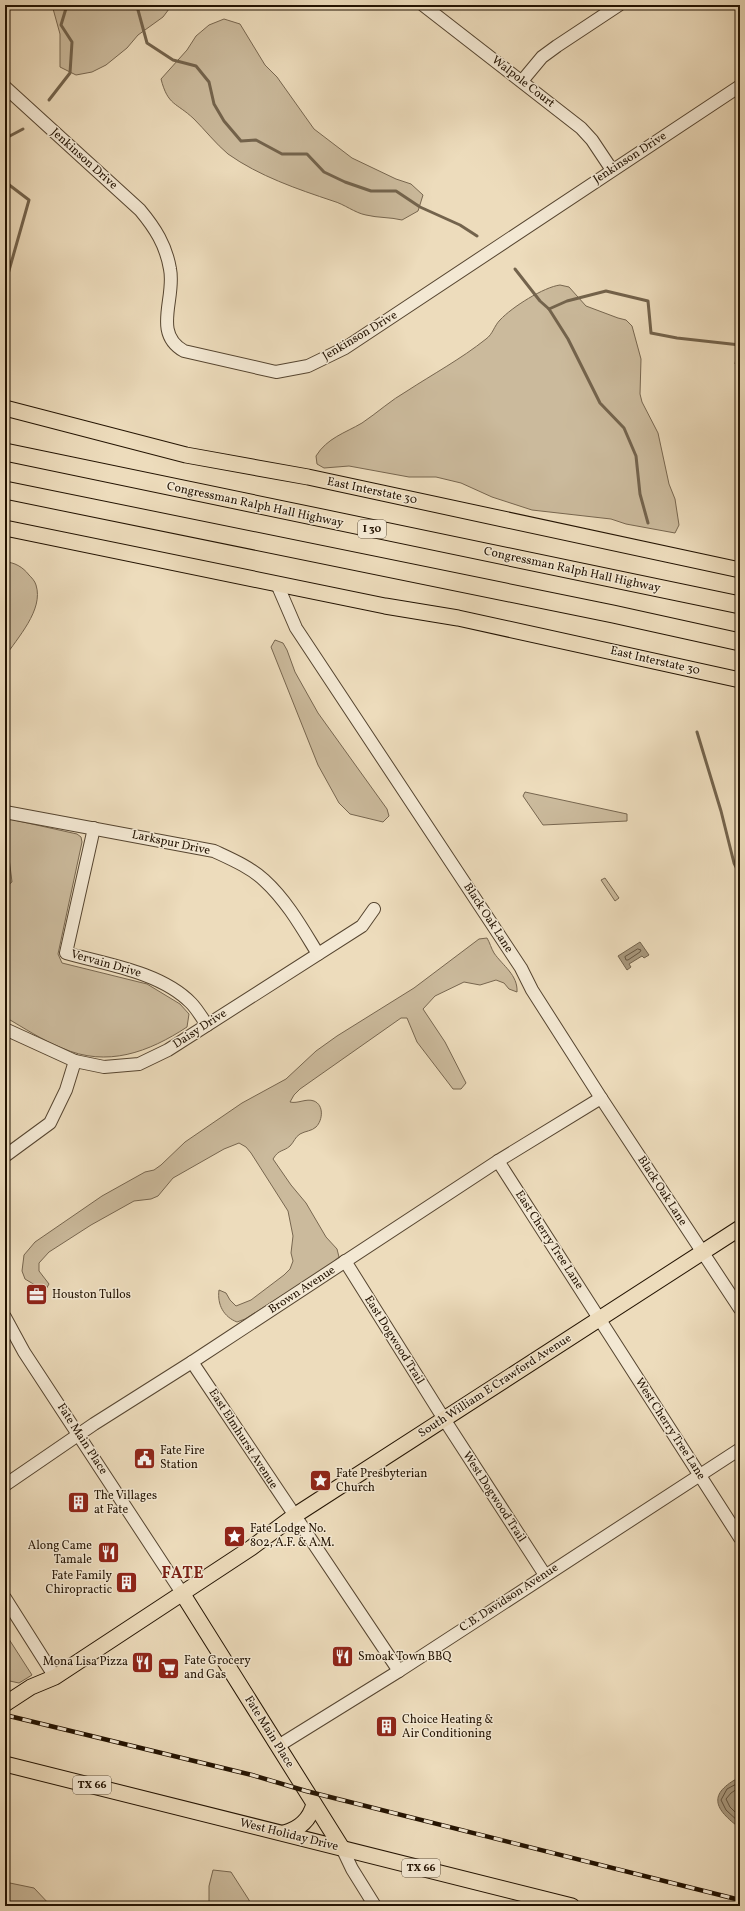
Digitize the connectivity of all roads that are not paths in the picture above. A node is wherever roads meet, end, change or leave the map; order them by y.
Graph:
1 (423, 5) edge
2 (619, 5) edge
3 (522, 81) junction
4 (740, 86) edge
5 (5, 89) edge
6 (612, 170) junction
7 (5, 408) edge
8 (5, 452) edge
9 (5, 490) edge
10 (5, 528) edge
11 (740, 570) edge
12 (276, 584) junction
13 (740, 605) edge
14 (740, 642) edge
15 (740, 680) edge
16 (5, 812) edge
17 (94, 828) junction
18 (374, 909) dead end
19 (318, 954) junction
20 (207, 1025) junction
21 (5, 1029) edge
22 (76, 1062) junction
23 (601, 1098) junction
24 (5, 1156) edge
25 (498, 1161) junction
26 (740, 1228) edge
27 (702, 1252) junction
28 (345, 1261) junction
29 (740, 1309) edge
30 (5, 1317) edge
31 (600, 1320) junction
32 (192, 1362) junction
33 (444, 1419) junction
34 (79, 1435) junction
35 (740, 1449) edge
36 (699, 1475) junction
37 (5, 1485) edge
38 (294, 1516) junction
39 (740, 1538) edge
40 (545, 1575) junction
41 (182, 1593) junction
42 (5, 1598) edge
43 (400, 1670) junction
44 (55, 1677) junction
45 (5, 1704) edge
46 (278, 1746) junction
47 (5, 1764) edge
48 (314, 1804) junction
49 (284, 1834) junction
50 (342, 1848) junction
51 (375, 1906) edge
52 (572, 1906) edge

1 - 3 street, Walpole Court
2 - 3 street
3 - 6 street, Walpole Court
4 - 6 street, Jenkinson Drive
5 - 6 street, Jenkinson Drive
7 - 11 main road, East Interstate 30
8 - 13 highway, Congressman Ralph Hall Highway / I 30
9 - 14 highway
10 - 12 main road, East Interstate 30
12 - 15 main road, East Interstate 30
12 - 23 street, Black Oak Lane
16 - 17 street, Larkspur Drive
17 - 19 street, Larkspur Drive
17 - 20 street, Vervain Drive
18 - 19 street, Daisy Drive
19 - 20 street, Daisy Drive
20 - 22 street, Daisy Drive
21 - 22 street, Daisy Drive
22 - 24 street
23 - 25 street, Brown Avenue
23 - 27 street, Black Oak Lane
25 - 28 street, Brown Avenue
25 - 31 street, East Cherry Tree Lane
26 - 27 main road, South William E Crawford Avenue
27 - 29 street, Black Oak Lane
27 - 31 main road, South William E Crawford Avenue
28 - 32 street, Brown Avenue
28 - 33 street, East Dogwood Trail
30 - 34 street, Fate Main Place
31 - 33 main road, South William E Crawford Avenue
31 - 36 street, West Cherry Tree Lane
32 - 34 street, Brown Avenue
32 - 38 street, East Elmhurst Avenue
33 - 38 main road, South William E Crawford Avenue
33 - 40 street, West Dogwood Trail
34 - 37 street, Brown Avenue
34 - 41 street, Fate Main Place
35 - 36 street, C.B. Davidson Avenue
36 - 39 street, West Cherry Tree Lane
36 - 40 street, C.B. Davidson Avenue
38 - 41 main road, South William E Crawford Avenue
38 - 43 street, East Elmhurst Avenue
40 - 43 street, C.B. Davidson Avenue
41 - 44 main road, South William E Crawford Avenue
41 - 46 main road, Fate Main Place
42 - 44 street
43 - 46 street, C.B. Davidson Avenue
44 - 45 main road, South William E Crawford Avenue
46 - 48 main road, Fate Main Place
47 - 49 main road, West Holiday Drive / TX 66
48 - 49 main road
48 - 50 main road, Fate Main Place
49 - 50 main road, West Holiday Drive / TX 66
50 - 51 street, Fate Main Place
50 - 52 main road, West Holiday Drive / TX 66

